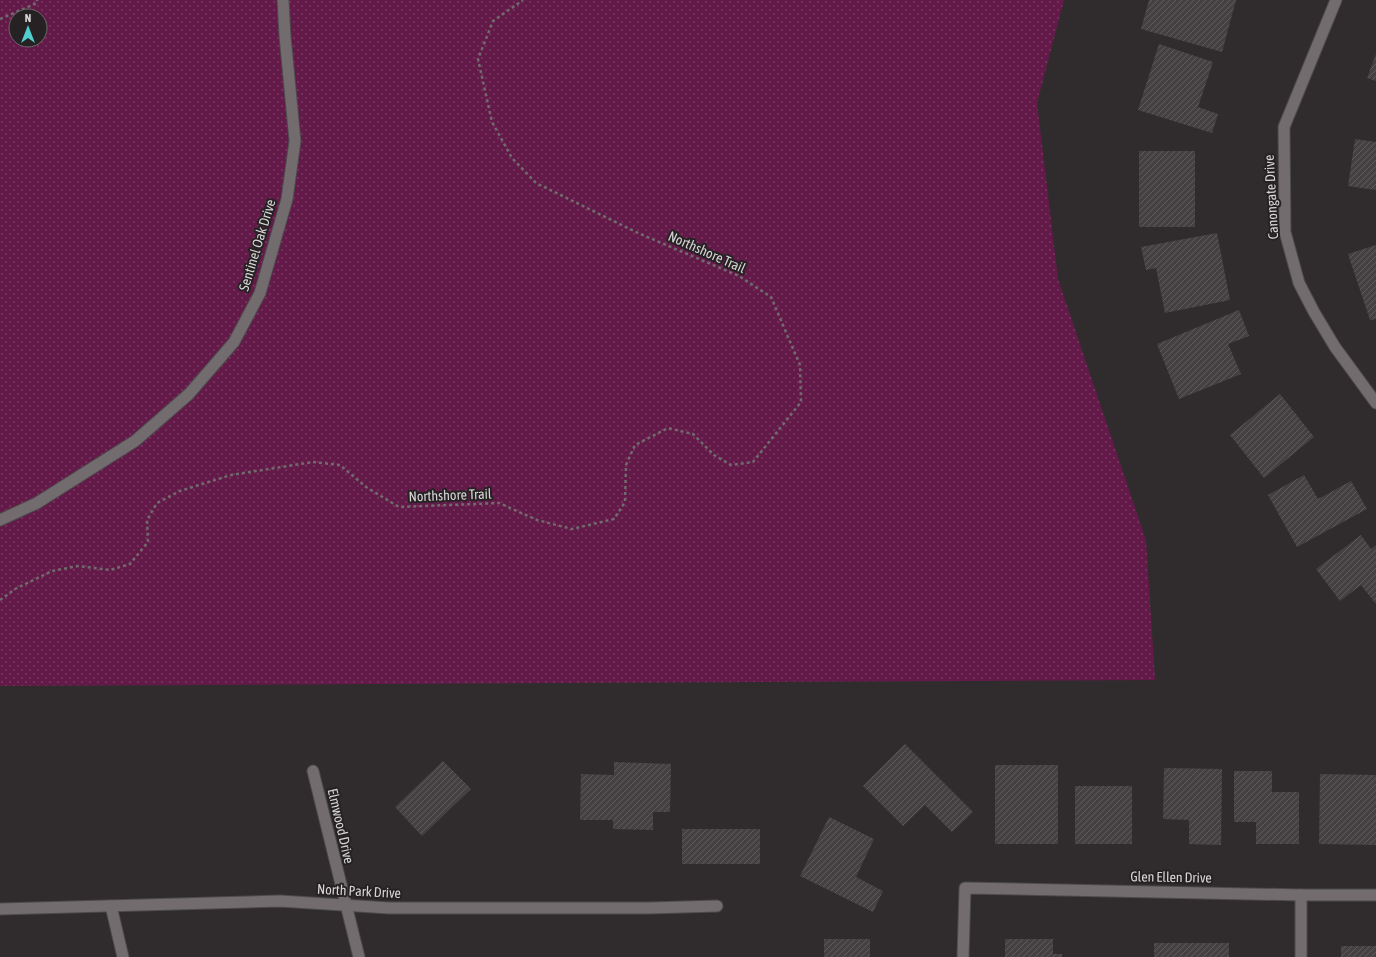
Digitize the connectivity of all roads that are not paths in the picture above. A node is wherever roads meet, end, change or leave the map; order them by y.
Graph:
1 (284, 0) edge
2 (1336, 0) edge
3 (1376, 402) edge
4 (0, 520) edge
5 (313, 771) dead end
6 (1301, 895) junction
7 (1376, 895) edge
8 (111, 906) junction
9 (345, 906) junction
10 (717, 906) dead end
11 (0, 909) edge
12 (123, 957) edge
13 (359, 957) edge
14 (963, 957) edge
15 (1301, 957) edge

1 - 4 street, Sentinel Oak Drive
2 - 3 street, Canongate Drive
5 - 9 street, Elmwood Drive
6 - 7 street, Glen Ellen Drive
6 - 14 street, Glen Ellen Drive
6 - 15 street
8 - 9 street, North Park Drive
8 - 11 street, North Park Drive
8 - 12 street
9 - 10 street, North Park Drive
9 - 13 street, Elmwood Drive

